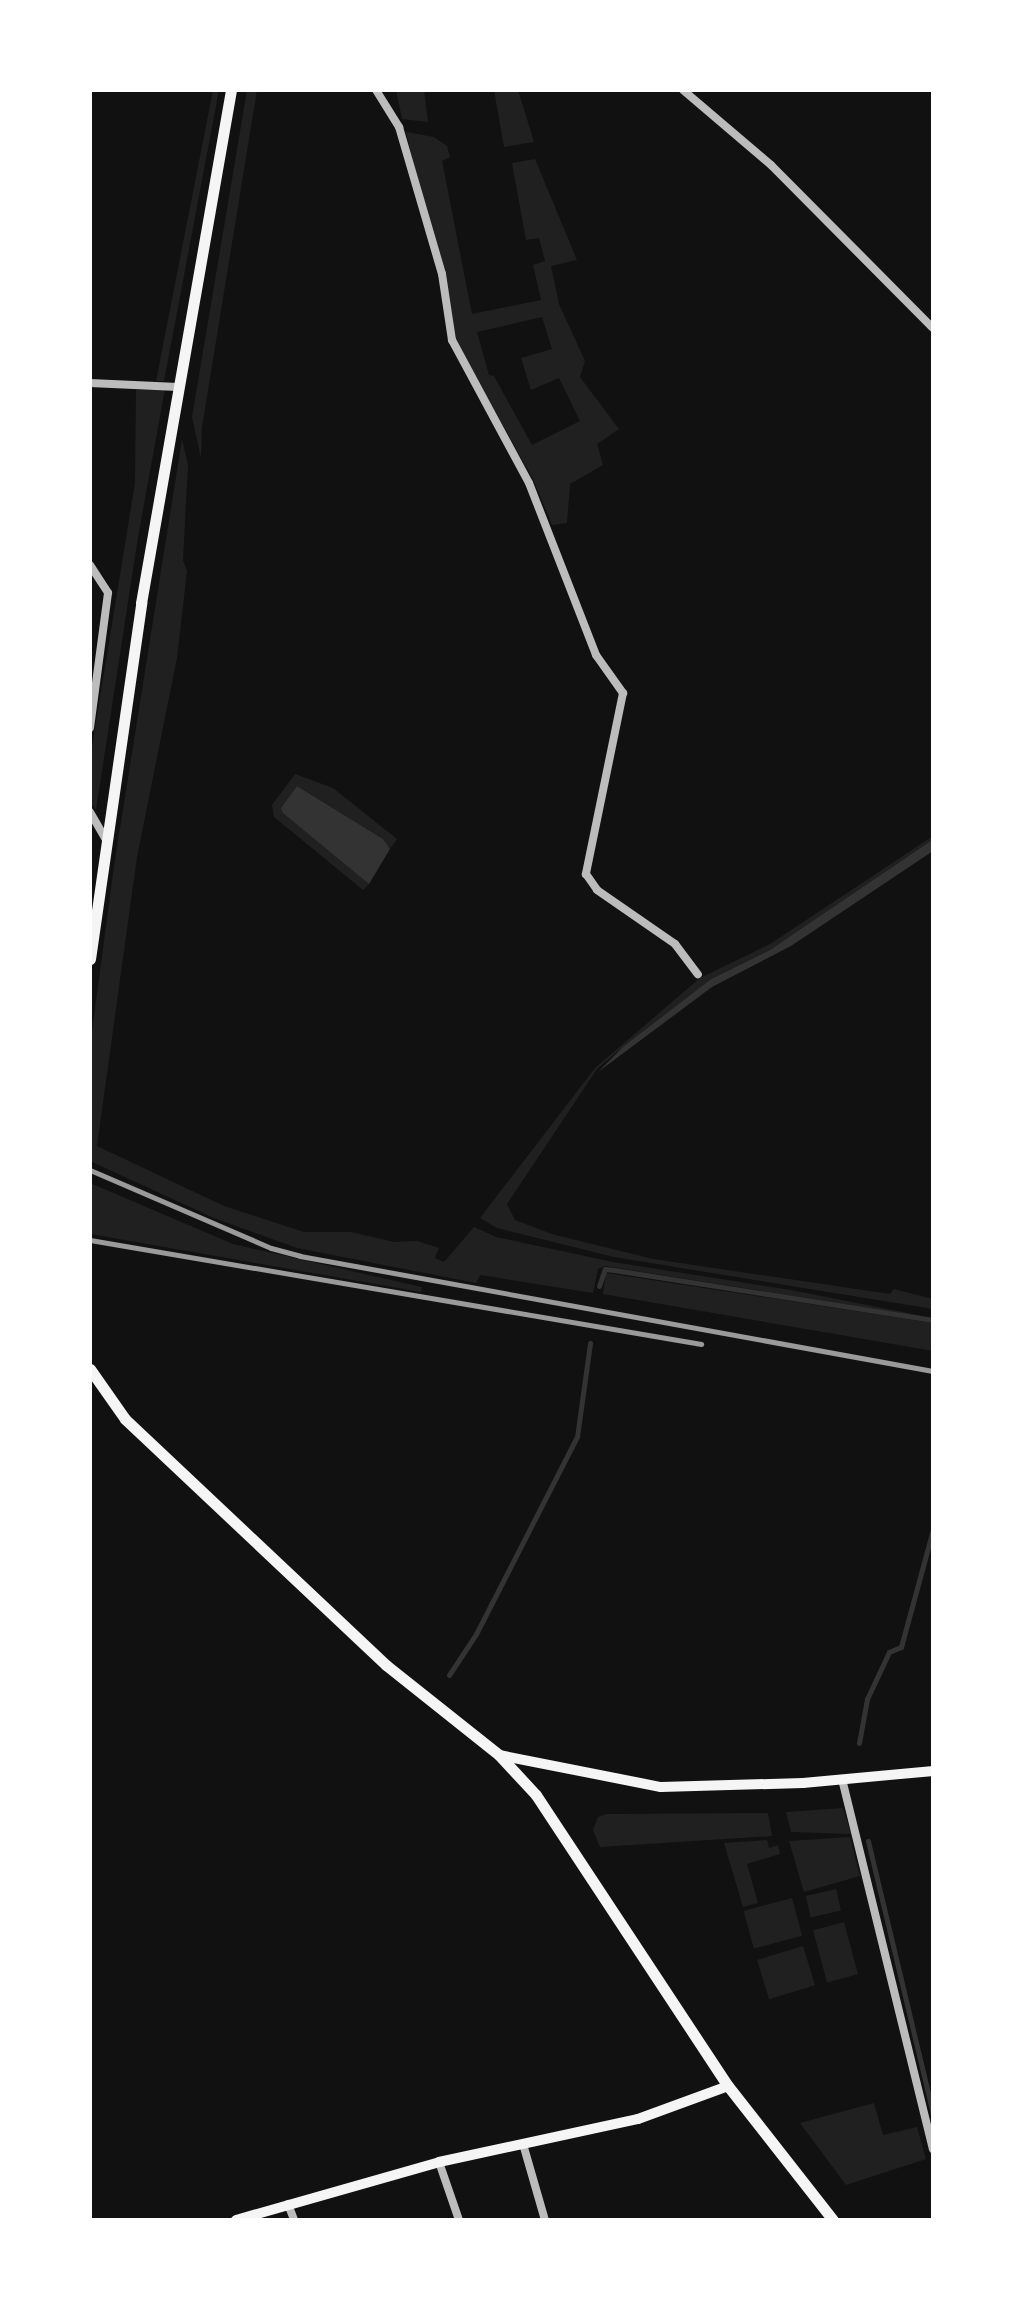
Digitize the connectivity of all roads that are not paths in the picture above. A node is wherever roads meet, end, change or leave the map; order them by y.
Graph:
1 (231, 90) edge
2 (376, 90) edge
3 (684, 90) edge
4 (933, 328) edge
5 (90, 383) edge
6 (178, 387) junction
7 (90, 565) edge
8 (90, 728) edge
9 (90, 812) edge
10 (106, 840) junction
11 (90, 959) edge
12 (698, 974) dead end
13 (90, 1368) edge
14 (499, 1755) junction
15 (933, 1771) edge
16 (842, 1779) junction
17 (728, 2086) junction
18 (522, 2144) junction
19 (933, 2149) edge
20 (439, 2162) junction
21 (288, 2204) junction
22 (236, 2220) edge
23 (294, 2220) edge
24 (459, 2220) edge
25 (546, 2220) edge
26 (834, 2220) edge

1 - 6 main road
2 - 12 street
3 - 4 street
5 - 6 street
6 - 10 main road
7 - 8 street
9 - 10 street
10 - 11 main road
13 - 14 main road
14 - 16 main road
14 - 17 main road
15 - 16 main road
16 - 19 street
17 - 18 main road
17 - 26 main road
18 - 20 main road
18 - 25 street
20 - 21 main road
20 - 24 street
21 - 22 main road
21 - 23 street

